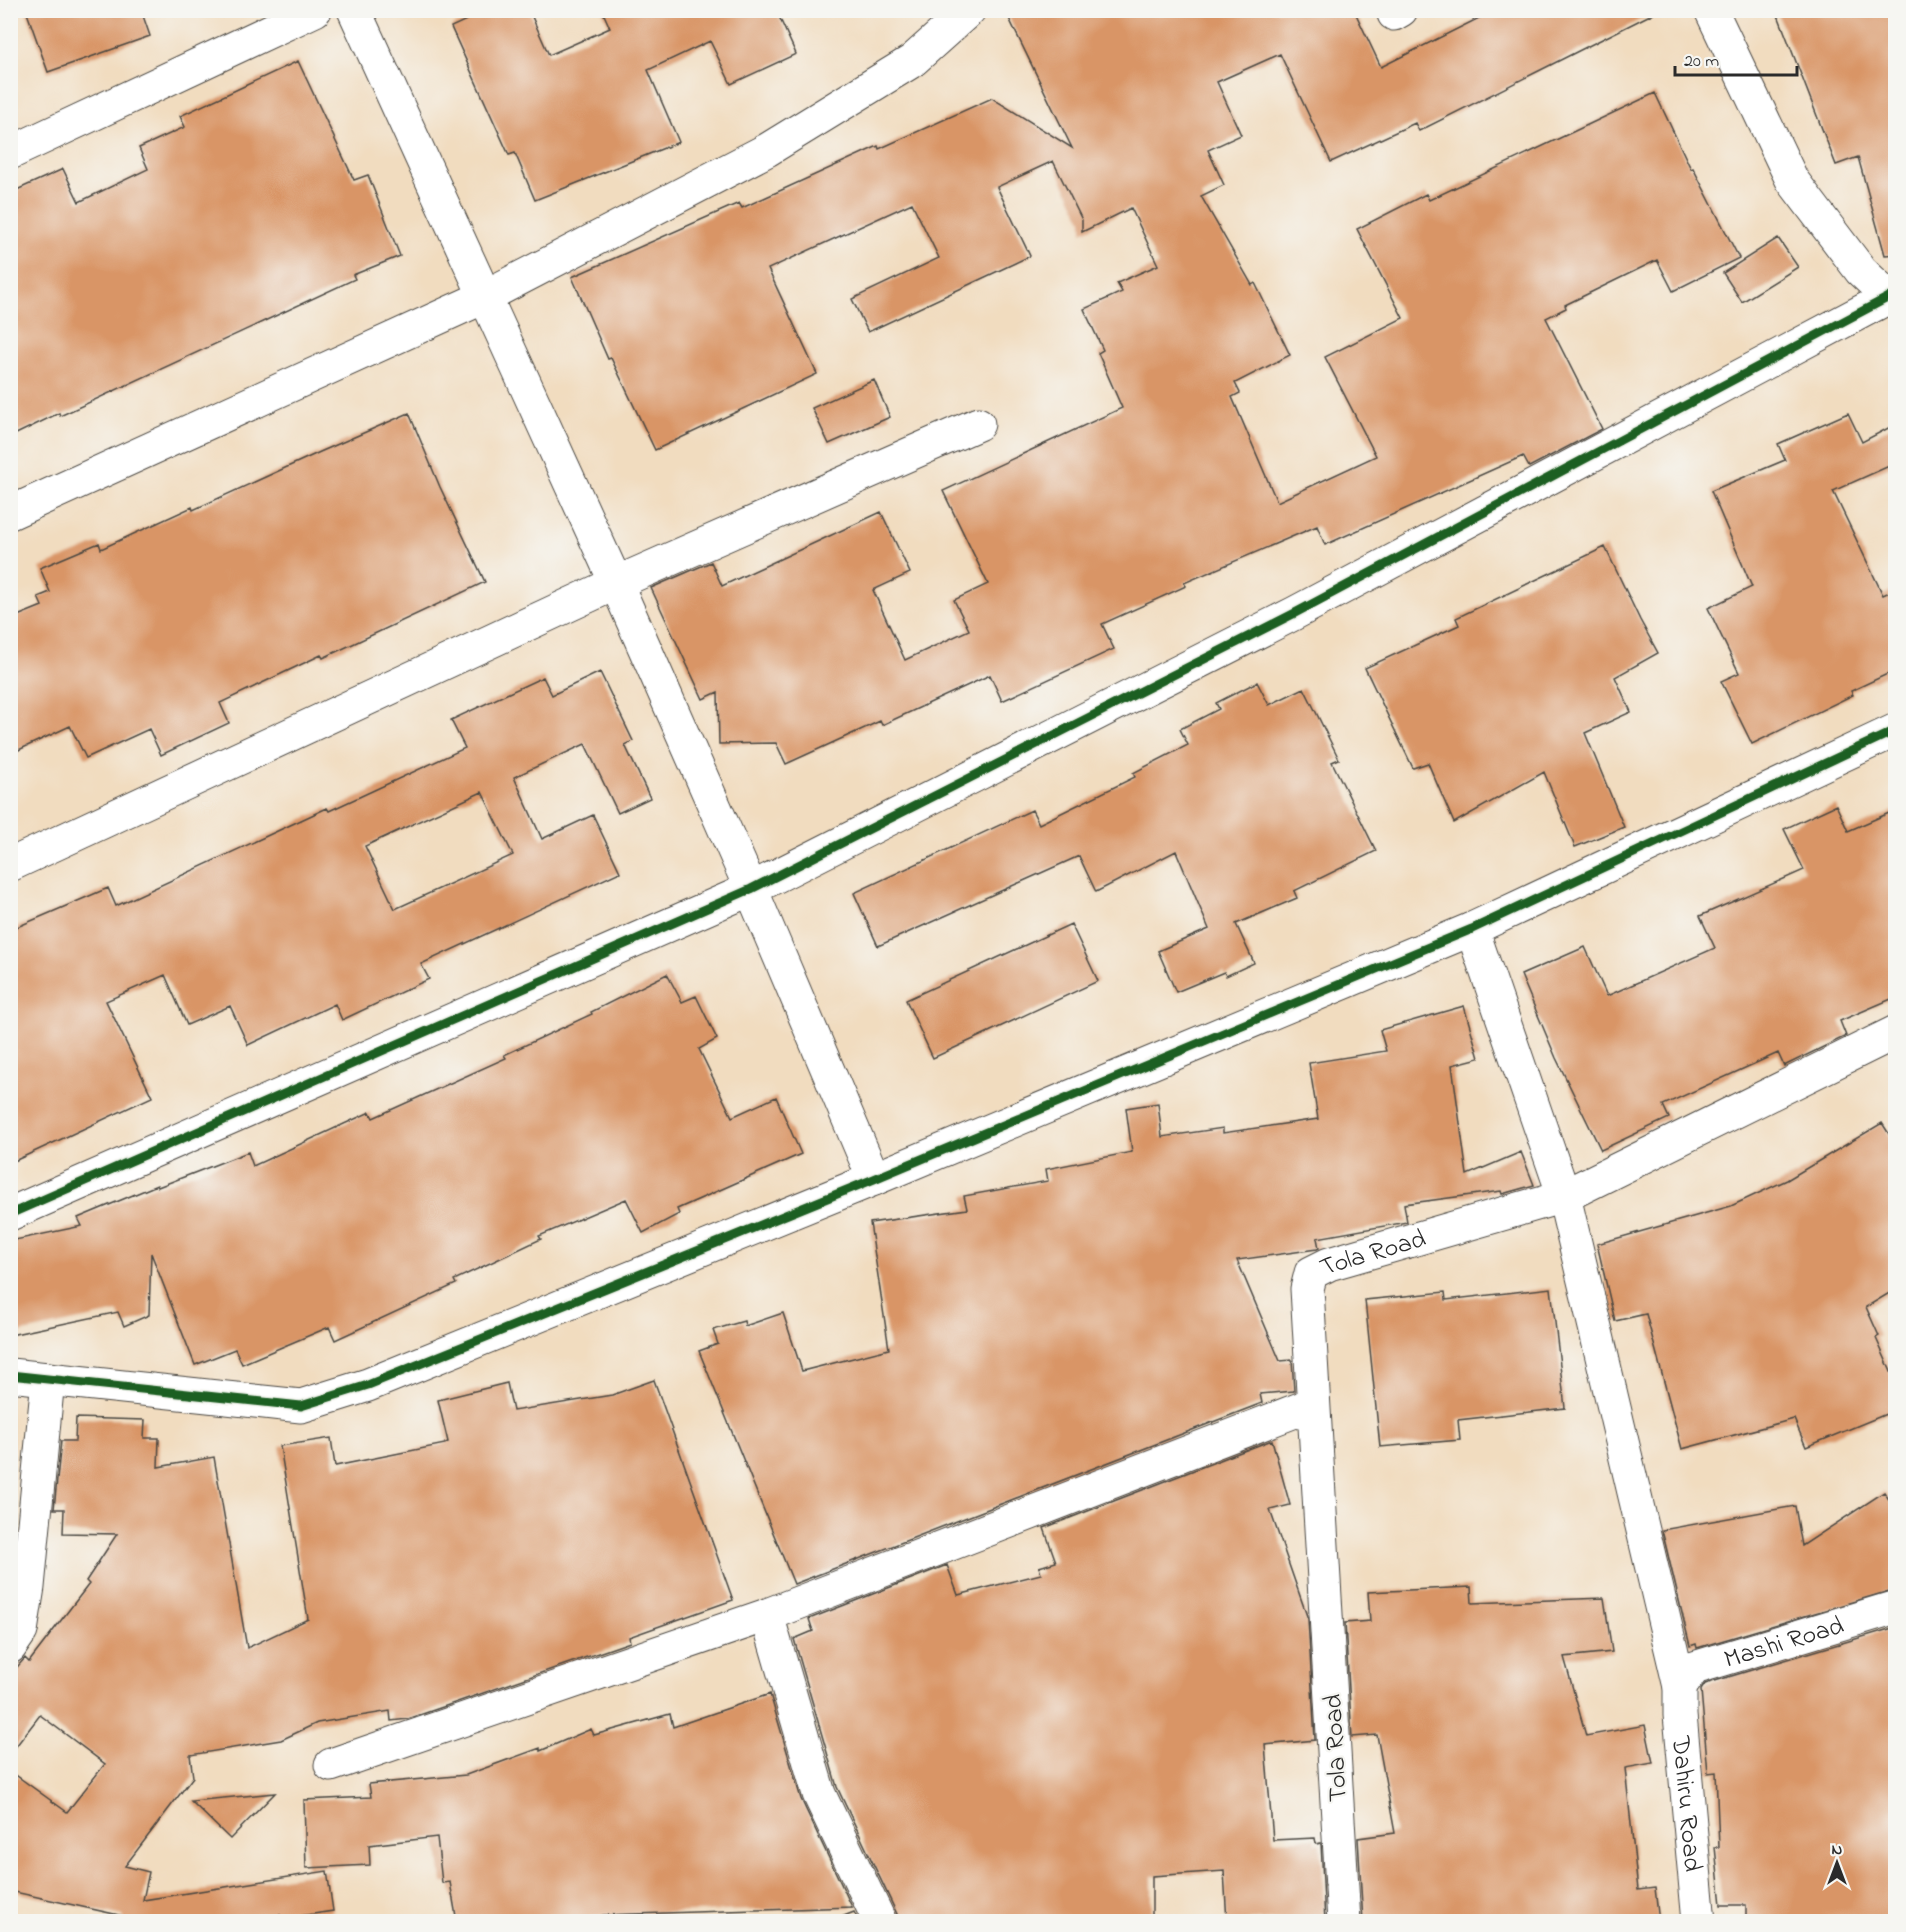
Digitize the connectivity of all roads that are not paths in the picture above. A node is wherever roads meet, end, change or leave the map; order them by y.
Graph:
1 (315, 10) edge
2 (354, 10) edge
3 (1711, 10) edge
4 (954, 16) edge
5 (10, 153) edge
6 (484, 297) junction
7 (1892, 298) edge
8 (978, 424) dead end
9 (10, 513) edge
10 (616, 583) junction
11 (1896, 730) edge
12 (10, 865) edge
13 (751, 889) junction
14 (1472, 929) junction
15 (1896, 1032) edge
16 (874, 1179) junction
17 (1564, 1196) junction
18 (10, 1214) edge
19 (10, 1375) edge
20 (48, 1379) junction
21 (1313, 1404) junction
22 (1896, 1607) edge
23 (766, 1615) junction
24 (10, 1647) edge
25 (1680, 1687) junction
26 (332, 1765) dead end
27 (880, 1922) edge
28 (1344, 1922) edge
29 (1699, 1922) edge

1 - 5 street
2 - 6 street
3 - 7 street
4 - 6 street
6 - 9 street
6 - 10 street
7 - 13 street
8 - 10 street
10 - 12 street
10 - 13 street
11 - 14 street
13 - 16 street
13 - 18 street
14 - 16 street
14 - 17 street, Dahiru Road
15 - 17 street, Tola Road
16 - 20 street
17 - 21 street, Tola Road
17 - 25 street, Dahiru Road
19 - 20 street
20 - 24 street
21 - 23 street
21 - 28 street, Tola Road
22 - 25 street, Mashi Road
23 - 26 street
23 - 27 street
25 - 29 street, Dahiru Road

